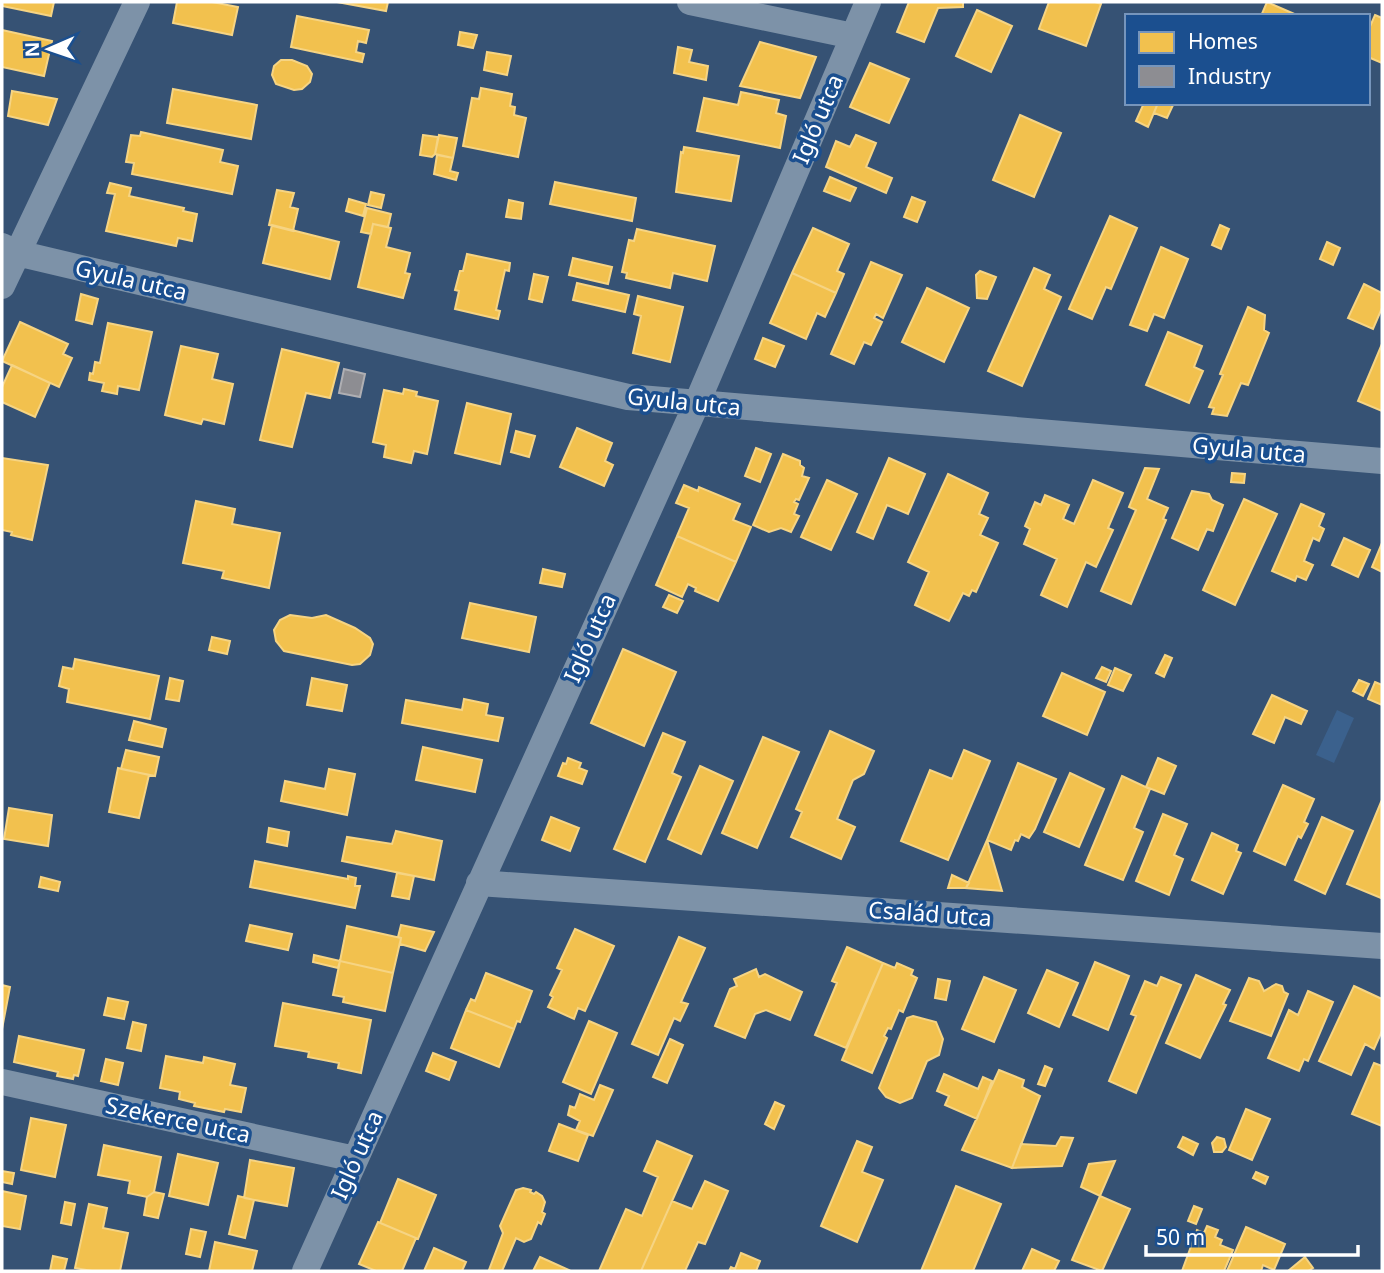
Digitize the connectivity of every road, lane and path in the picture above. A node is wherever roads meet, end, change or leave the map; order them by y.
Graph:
1 (137, 2) edge
2 (690, 2) edge
3 (868, 2) edge
4 (853, 36) junction
5 (9, 249) edge
6 (2, 286) edge
7 (696, 404) junction
8 (1382, 461) edge
9 (479, 883) junction
10 (1382, 946) edge
11 (2, 1082) edge
12 (355, 1159) junction
13 (305, 1271) edge

1 - 5 street
2 - 4 street
3 - 4 street, Igló utca
4 - 7 street, Igló utca
5 - 6 street
5 - 7 street, Gyula utca
7 - 8 street, Gyula utca
7 - 9 street, Igló utca
9 - 10 street, Család utca
9 - 12 street, Igló utca
11 - 12 street, Szekerce utca
12 - 13 street, Igló utca

